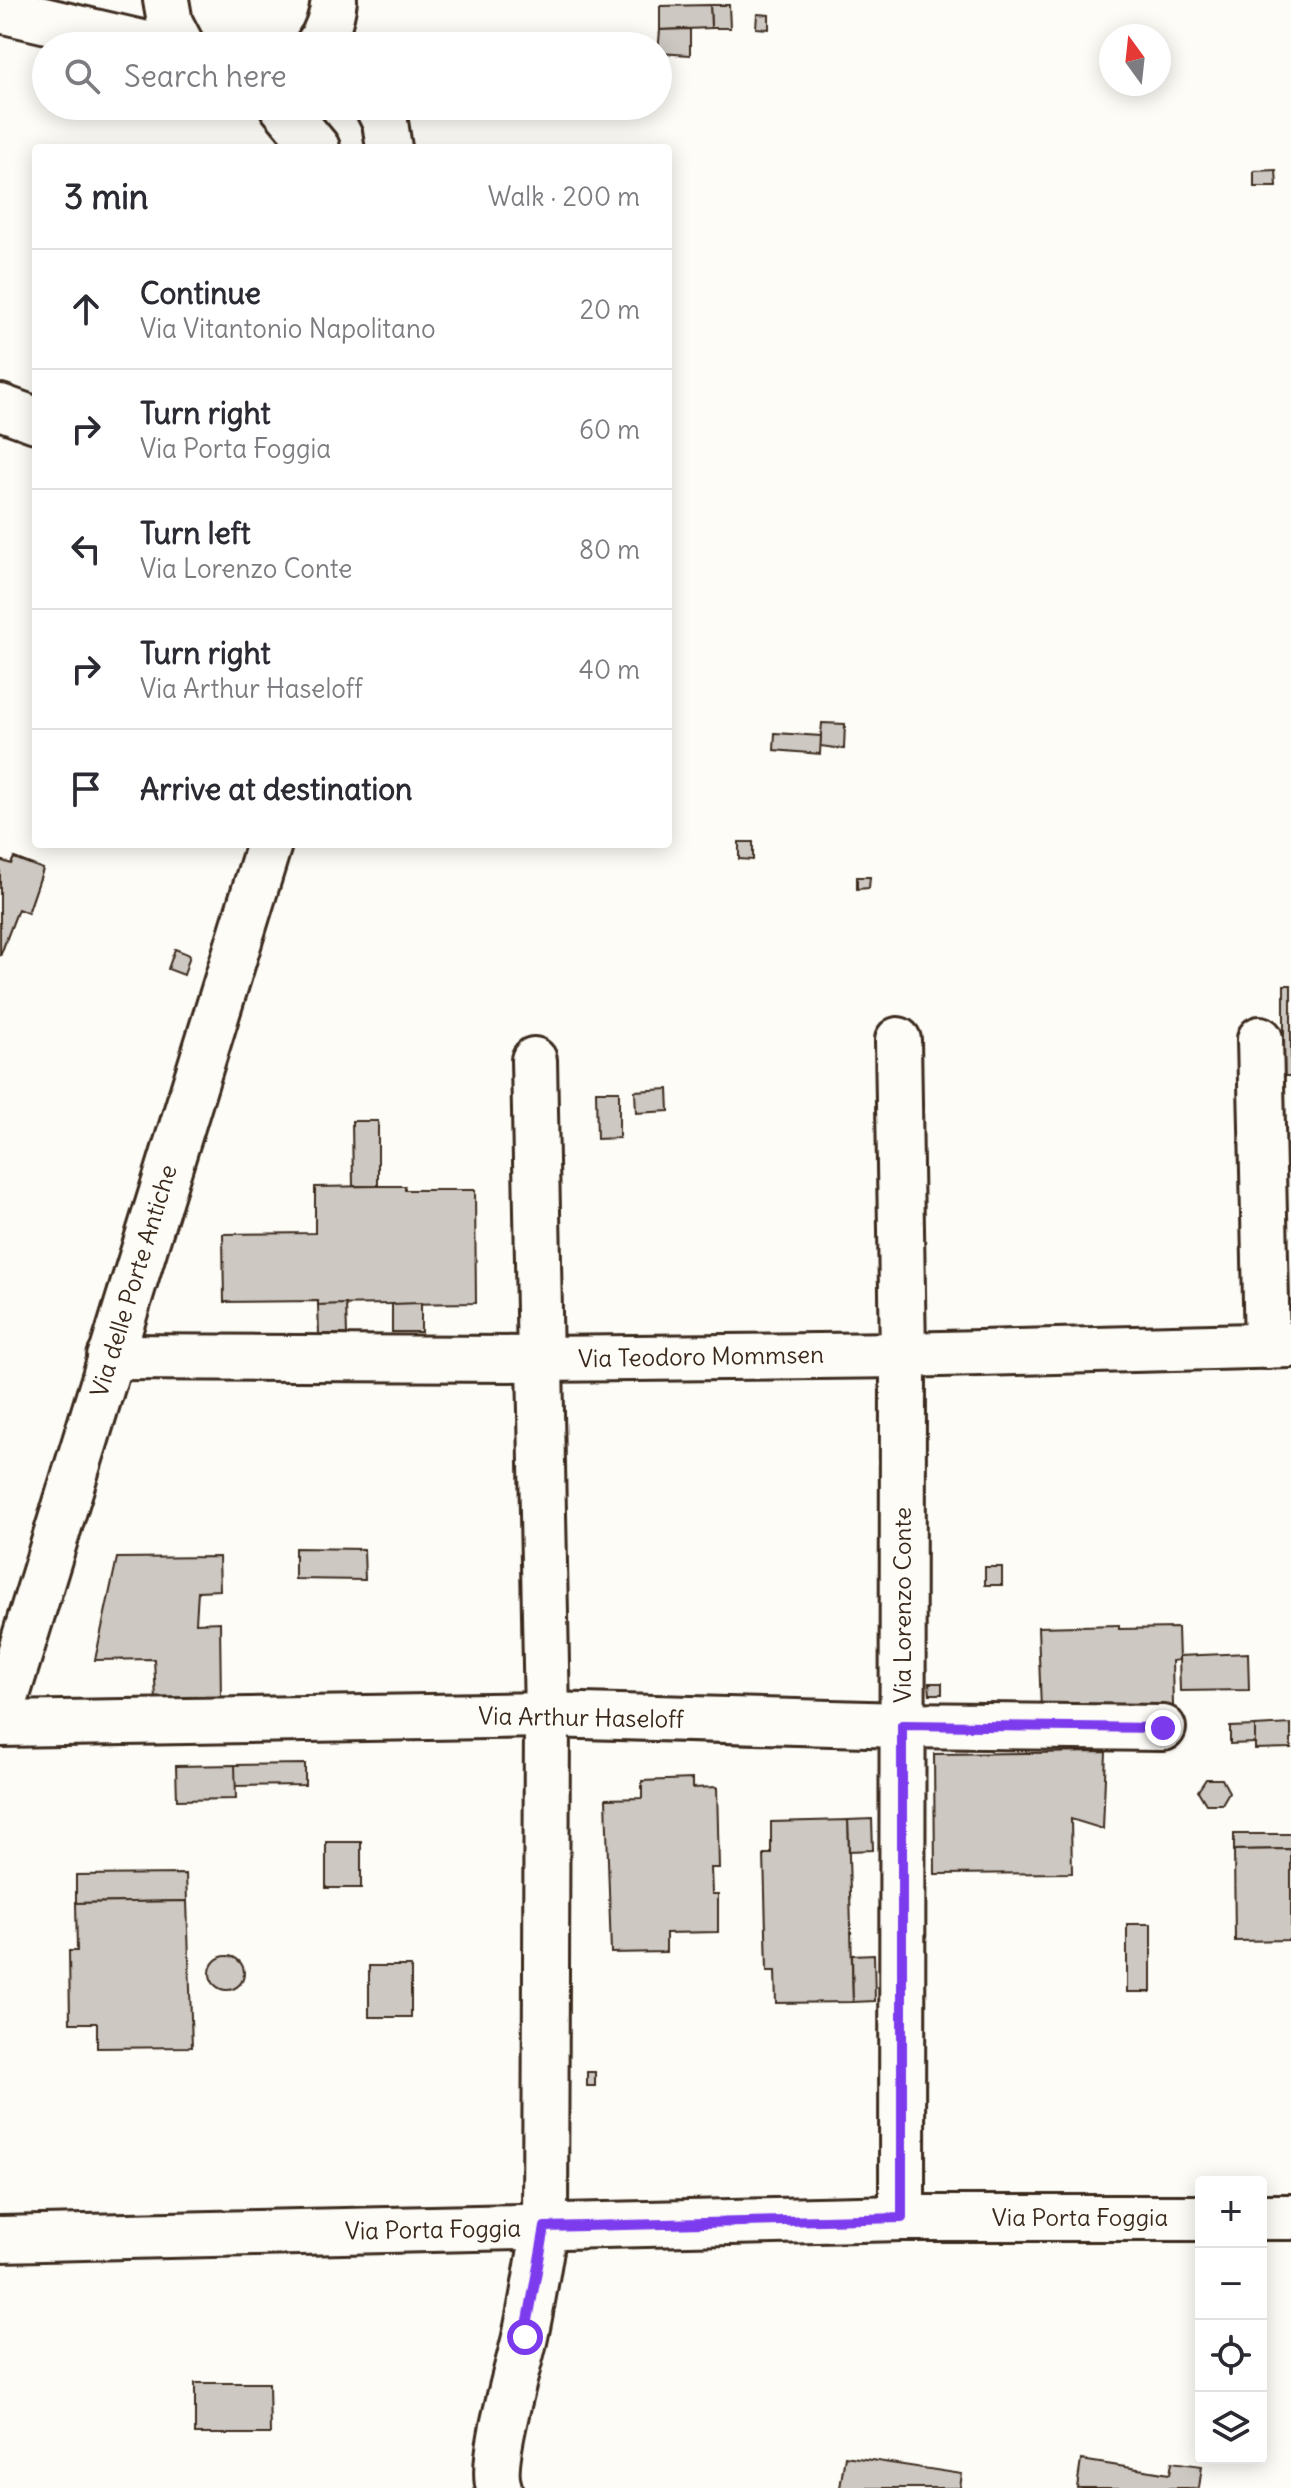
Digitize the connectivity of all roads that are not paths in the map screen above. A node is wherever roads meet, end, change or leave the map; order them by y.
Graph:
1 (166, 0) edge
2 (0, 10) edge
3 (95, 32) edge
4 (175, 32) edge
5 (294, 120) edge
6 (384, 120) edge
7 (314, 144) edge
8 (388, 144) edge
9 (0, 407) edge
10 (32, 419) edge
11 (268, 848) edge
12 (1260, 1039) dead end
13 (898, 1040) dead end
14 (534, 1060) dead end
15 (1279, 1346) edge
16 (903, 1355) junction
17 (110, 1357) junction
18 (540, 1359) junction
19 (547, 1715) junction
20 (0, 1718) edge
21 (0, 1724) edge
22 (902, 1725) junction
23 (1163, 1728) dead end
24 (1267, 2217) edge
25 (1291, 2217) edge
26 (902, 2218) junction
27 (1195, 2218) edge
28 (545, 2227) junction
29 (0, 2239) edge
30 (499, 2488) edge

1 - 4 street
2 - 3 street
5 - 7 street
6 - 8 street
9 - 10 street
11 - 17 street, Via delle Porte Antiche
12 - 15 street
13 - 16 street, Via Lorenzo Conte
14 - 18 street
15 - 16 street, Via Teodoro Mommsen
16 - 18 street, Via Teodoro Mommsen
16 - 22 street, Via Lorenzo Conte
17 - 18 street, Via Teodoro Mommsen
17 - 20 street, Via delle Porte Antiche
18 - 19 street
19 - 21 street, Via Arthur Haseloff
19 - 22 street, Via Arthur Haseloff
19 - 28 street
22 - 23 street, Via Arthur Haseloff
22 - 26 street, Via Lorenzo Conte
24 - 25 street
26 - 27 street, Via Porta Foggia
26 - 28 street, Via Porta Foggia
28 - 29 street, Via Porta Foggia
28 - 30 street

